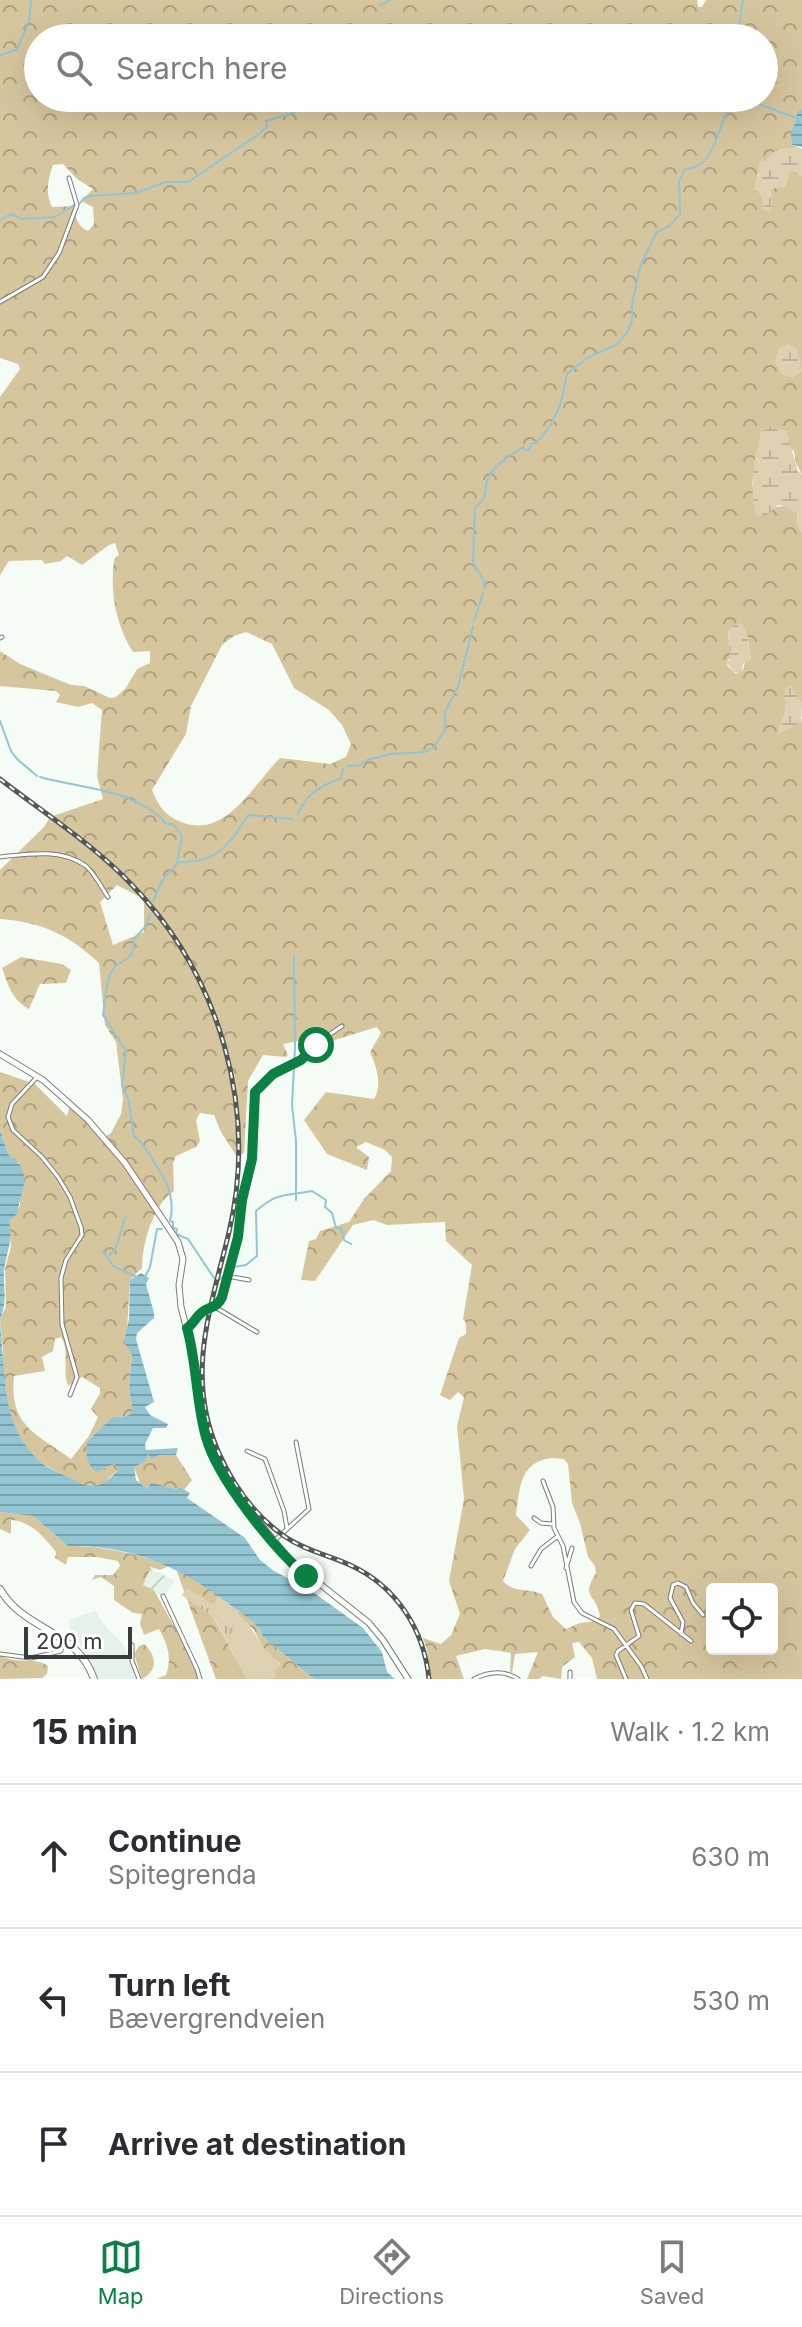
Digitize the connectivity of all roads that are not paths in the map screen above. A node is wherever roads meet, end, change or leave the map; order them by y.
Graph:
1 (69, 178) dead end
2 (0, 302) edge
3 (0, 857) edge
4 (108, 897) dead end
5 (342, 1026) dead end
6 (0, 1054) edge
7 (38, 1076) junction
8 (227, 1276) junction
9 (249, 1280) dead end
10 (215, 1307) junction
11 (187, 1328) junction
12 (257, 1332) dead end
13 (70, 1395) dead end
14 (296, 1442) dead end
15 (247, 1451) dead end
16 (543, 1481) dead end
17 (534, 1518) dead end
18 (554, 1525) junction
19 (287, 1528) junction
20 (558, 1536) junction
21 (274, 1541) junction
22 (572, 1548) dead end
23 (534, 1560) junction
24 (540, 1563) dead end
25 (531, 1566) dead end
26 (566, 1568) junction
27 (0, 1589) edge
28 (163, 1596) dead end
29 (703, 1615) dead end
30 (681, 1634) junction
31 (691, 1641) dead end
32 (62, 1644) dead end
33 (132, 1645) dead end
34 (626, 1645) junction
35 (0, 1654) edge
36 (570, 1672) dead end
37 (94, 1679) edge
38 (139, 1679) edge
39 (200, 1679) edge
40 (408, 1679) edge
41 (474, 1679) edge
42 (518, 1679) edge
43 (570, 1679) edge
44 (626, 1679) edge
45 (647, 1679) edge

1 - 2 street
3 - 4 street
5 - 8 street
6 - 7 main road
7 - 11 main road
7 - 13 street
8 - 9 street
8 - 10 street
10 - 11 street
10 - 12 street
11 - 21 main road
14 - 19 street
15 - 19 street
16 - 18 street
17 - 18 street
18 - 20 street
19 - 21 street
20 - 23 street
20 - 26 street
21 - 40 main road
22 - 26 street
23 - 24 street
23 - 25 street
26 - 34 street
27 - 37 main road
28 - 39 street
29 - 30 street
30 - 31 street
30 - 34 street
32 - 35 street
33 - 38 street
34 - 44 street
34 - 45 street
36 - 43 street
41 - 42 street

